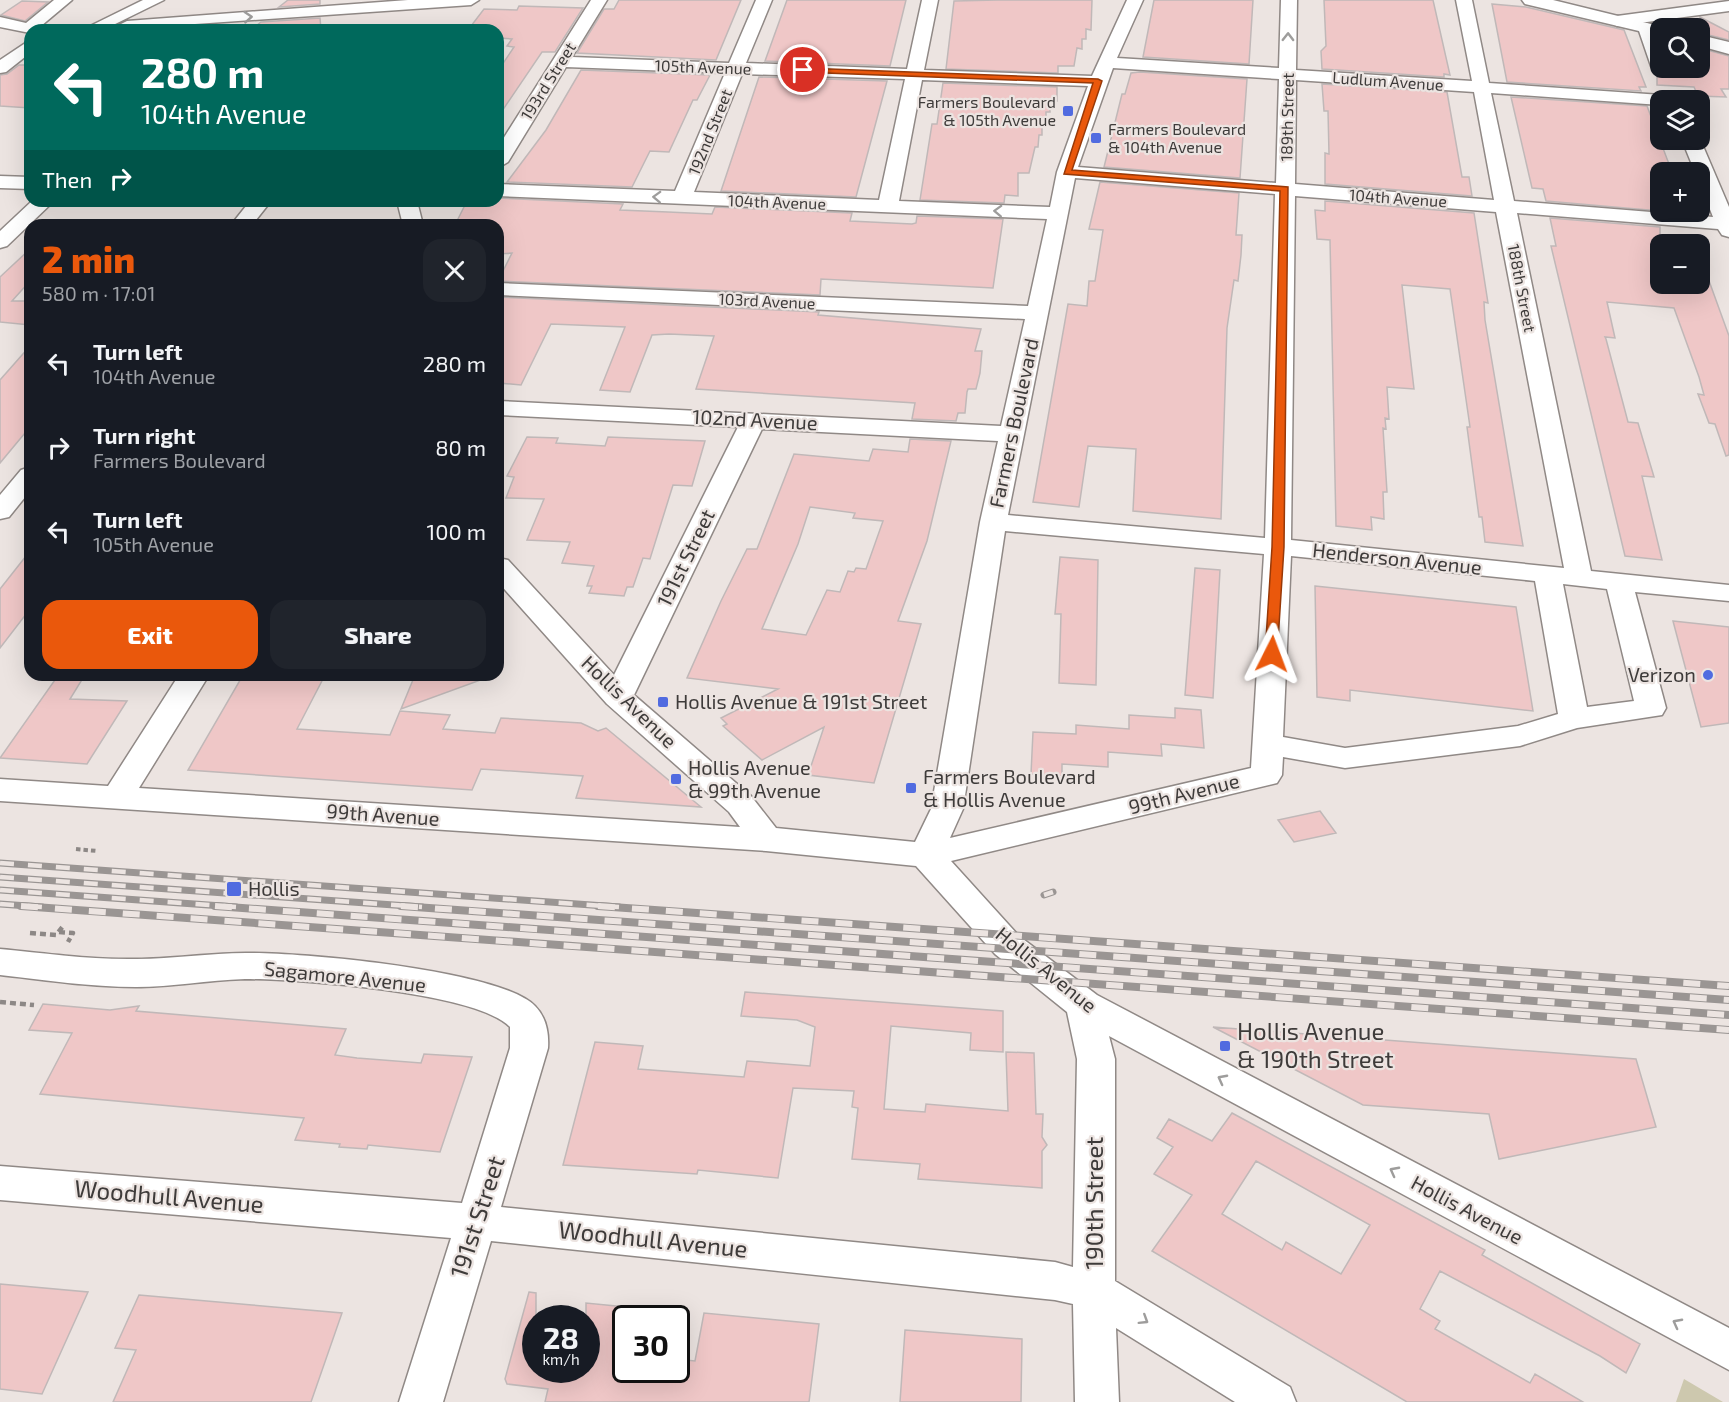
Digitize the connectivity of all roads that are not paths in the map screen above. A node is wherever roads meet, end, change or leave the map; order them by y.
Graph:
1 (64, 0) edge
2 (156, 0) edge
3 (471, 0) edge
4 (599, 0) edge
5 (764, 0) edge
6 (930, 0) edge
7 (1135, 0) edge
8 (1289, 0) edge
9 (1464, 0) edge
10 (1531, 0) edge
11 (428, 3) junction
12 (1729, 6) edge
13 (1617, 21) junction
14 (0, 22) edge
15 (412, 22) dead end
16 (41, 24) edge
17 (103, 24) edge
18 (153, 24) edge
19 (1650, 28) edge
20 (24, 31) edge
21 (1729, 40) edge
22 (24, 42) edge
23 (1710, 42) edge
24 (1710, 43) edge
25 (1729, 48) edge
26 (560, 62) junction
27 (0, 68) edge
28 (736, 68) junction
29 (1102, 71) junction
30 (915, 74) junction
31 (1288, 75) junction
32 (1482, 88) junction
33 (1650, 99) edge
34 (1695, 150) edge
35 (504, 152) edge
36 (1067, 172) junction
37 (0, 182) edge
38 (24, 183) edge
39 (1285, 189) junction
40 (504, 190) edge
41 (682, 198) junction
42 (888, 206) junction
43 (38, 207) edge
44 (256, 207) edge
45 (1506, 207) junction
46 (1057, 213) junction
47 (25, 219) edge
48 (246, 219) edge
49 (24, 220) edge
50 (1728, 226) edge
51 (0, 242) edge
52 (504, 289) edge
53 (1036, 313) junction
54 (504, 408) edge
55 (754, 420) junction
56 (1011, 434) junction
57 (993, 522) junction
58 (1278, 547) junction
59 (504, 573) edge
60 (1546, 574) junction
61 (1579, 577) junction
62 (1619, 582) junction
63 (1729, 593) edge
64 (190, 681) edge
65 (618, 697) junction
66 (1574, 719) junction
67 (1267, 759) junction
68 (0, 790) edge
69 (117, 798) junction
70 (766, 839) junction
71 (926, 855) junction
72 (0, 962) edge
73 (1084, 1005) junction
74 (531, 1032) joint
75 (0, 1183) edge
76 (476, 1222) junction
77 (1094, 1291) junction
78 (1729, 1350) edge
79 (421, 1402) edge
80 (1097, 1402) edge
81 (1274, 1402) edge

1 - 16 street
2 - 17 street
3 - 11 street
4 - 26 street, 193rd Street
5 - 28 street, 192nd Street
6 - 30 street
7 - 29 street, Farmers Boulevard
31 -> 8 street, 189th Street
9 - 32 street, 188th Street
10 - 13 main road
11 - 15 street
18 -> 11 street
12 - 13 street
13 - 19 main road
14 - 20 street
21 - 23 street
22 - 27 street
24 - 25 main road
26 - 28 street, 105th Avenue
26 - 35 street, 193rd Street
28 - 30 street, 105th Avenue
28 - 41 street, 192nd Street
29 - 30 street, 105th Avenue
29 - 31 street, Ludlum Avenue
29 - 36 street, Farmers Boulevard
30 - 42 street
31 - 32 street, Ludlum Avenue
31 - 39 street, 189th Street
32 - 33 street, Ludlum Avenue
32 - 45 street, 188th Street
34 - 50 street
36 - 39 street, 104th Avenue
36 - 46 street, Farmers Boulevard
37 - 38 street
39 - 45 street, 104th Avenue
39 - 58 street, 189th Street
41 -> 40 street, 104th Avenue
41 - 42 street, 104th Avenue
46 -> 42 street, 104th Avenue
43 - 47 street
44 - 48 street
45 - 50 street, 104th Avenue
45 - 61 street, 188th Street
46 - 53 street, Farmers Boulevard
49 - 51 street
52 - 53 street, 103rd Avenue
53 - 56 street, Farmers Boulevard
54 - 55 street, 102nd Avenue
55 - 56 street, 102nd Avenue
55 - 65 street, 191st Street
56 - 57 street, Farmers Boulevard
57 - 58 street, Henderson Avenue
57 - 71 street, Farmers Boulevard
58 - 60 street, Henderson Avenue
58 - 67 street, 189th Street
59 - 65 street, Hollis Avenue
60 - 61 street, Henderson Avenue
60 - 66 street
61 - 62 street, Henderson Avenue
62 - 63 street, Henderson Avenue
62 - 66 street
64 - 69 street
65 - 70 street, Hollis Avenue
66 - 67 street
67 - 71 street, 99th Avenue
68 - 69 street, 99th Avenue
69 - 70 street, 99th Avenue
70 - 71 street
71 - 73 street, Hollis Avenue
72 - 74 street, Sagamore Avenue
73 - 77 street, 190th Street
78 -> 73 street, Hollis Avenue
74 - 76 street, 191st Street
75 - 76 street, Woodhull Avenue
76 - 77 street, Woodhull Avenue
76 - 79 street, 191st Street
77 - 80 street, 190th Street
77 -> 81 street, Woodhull Avenue

